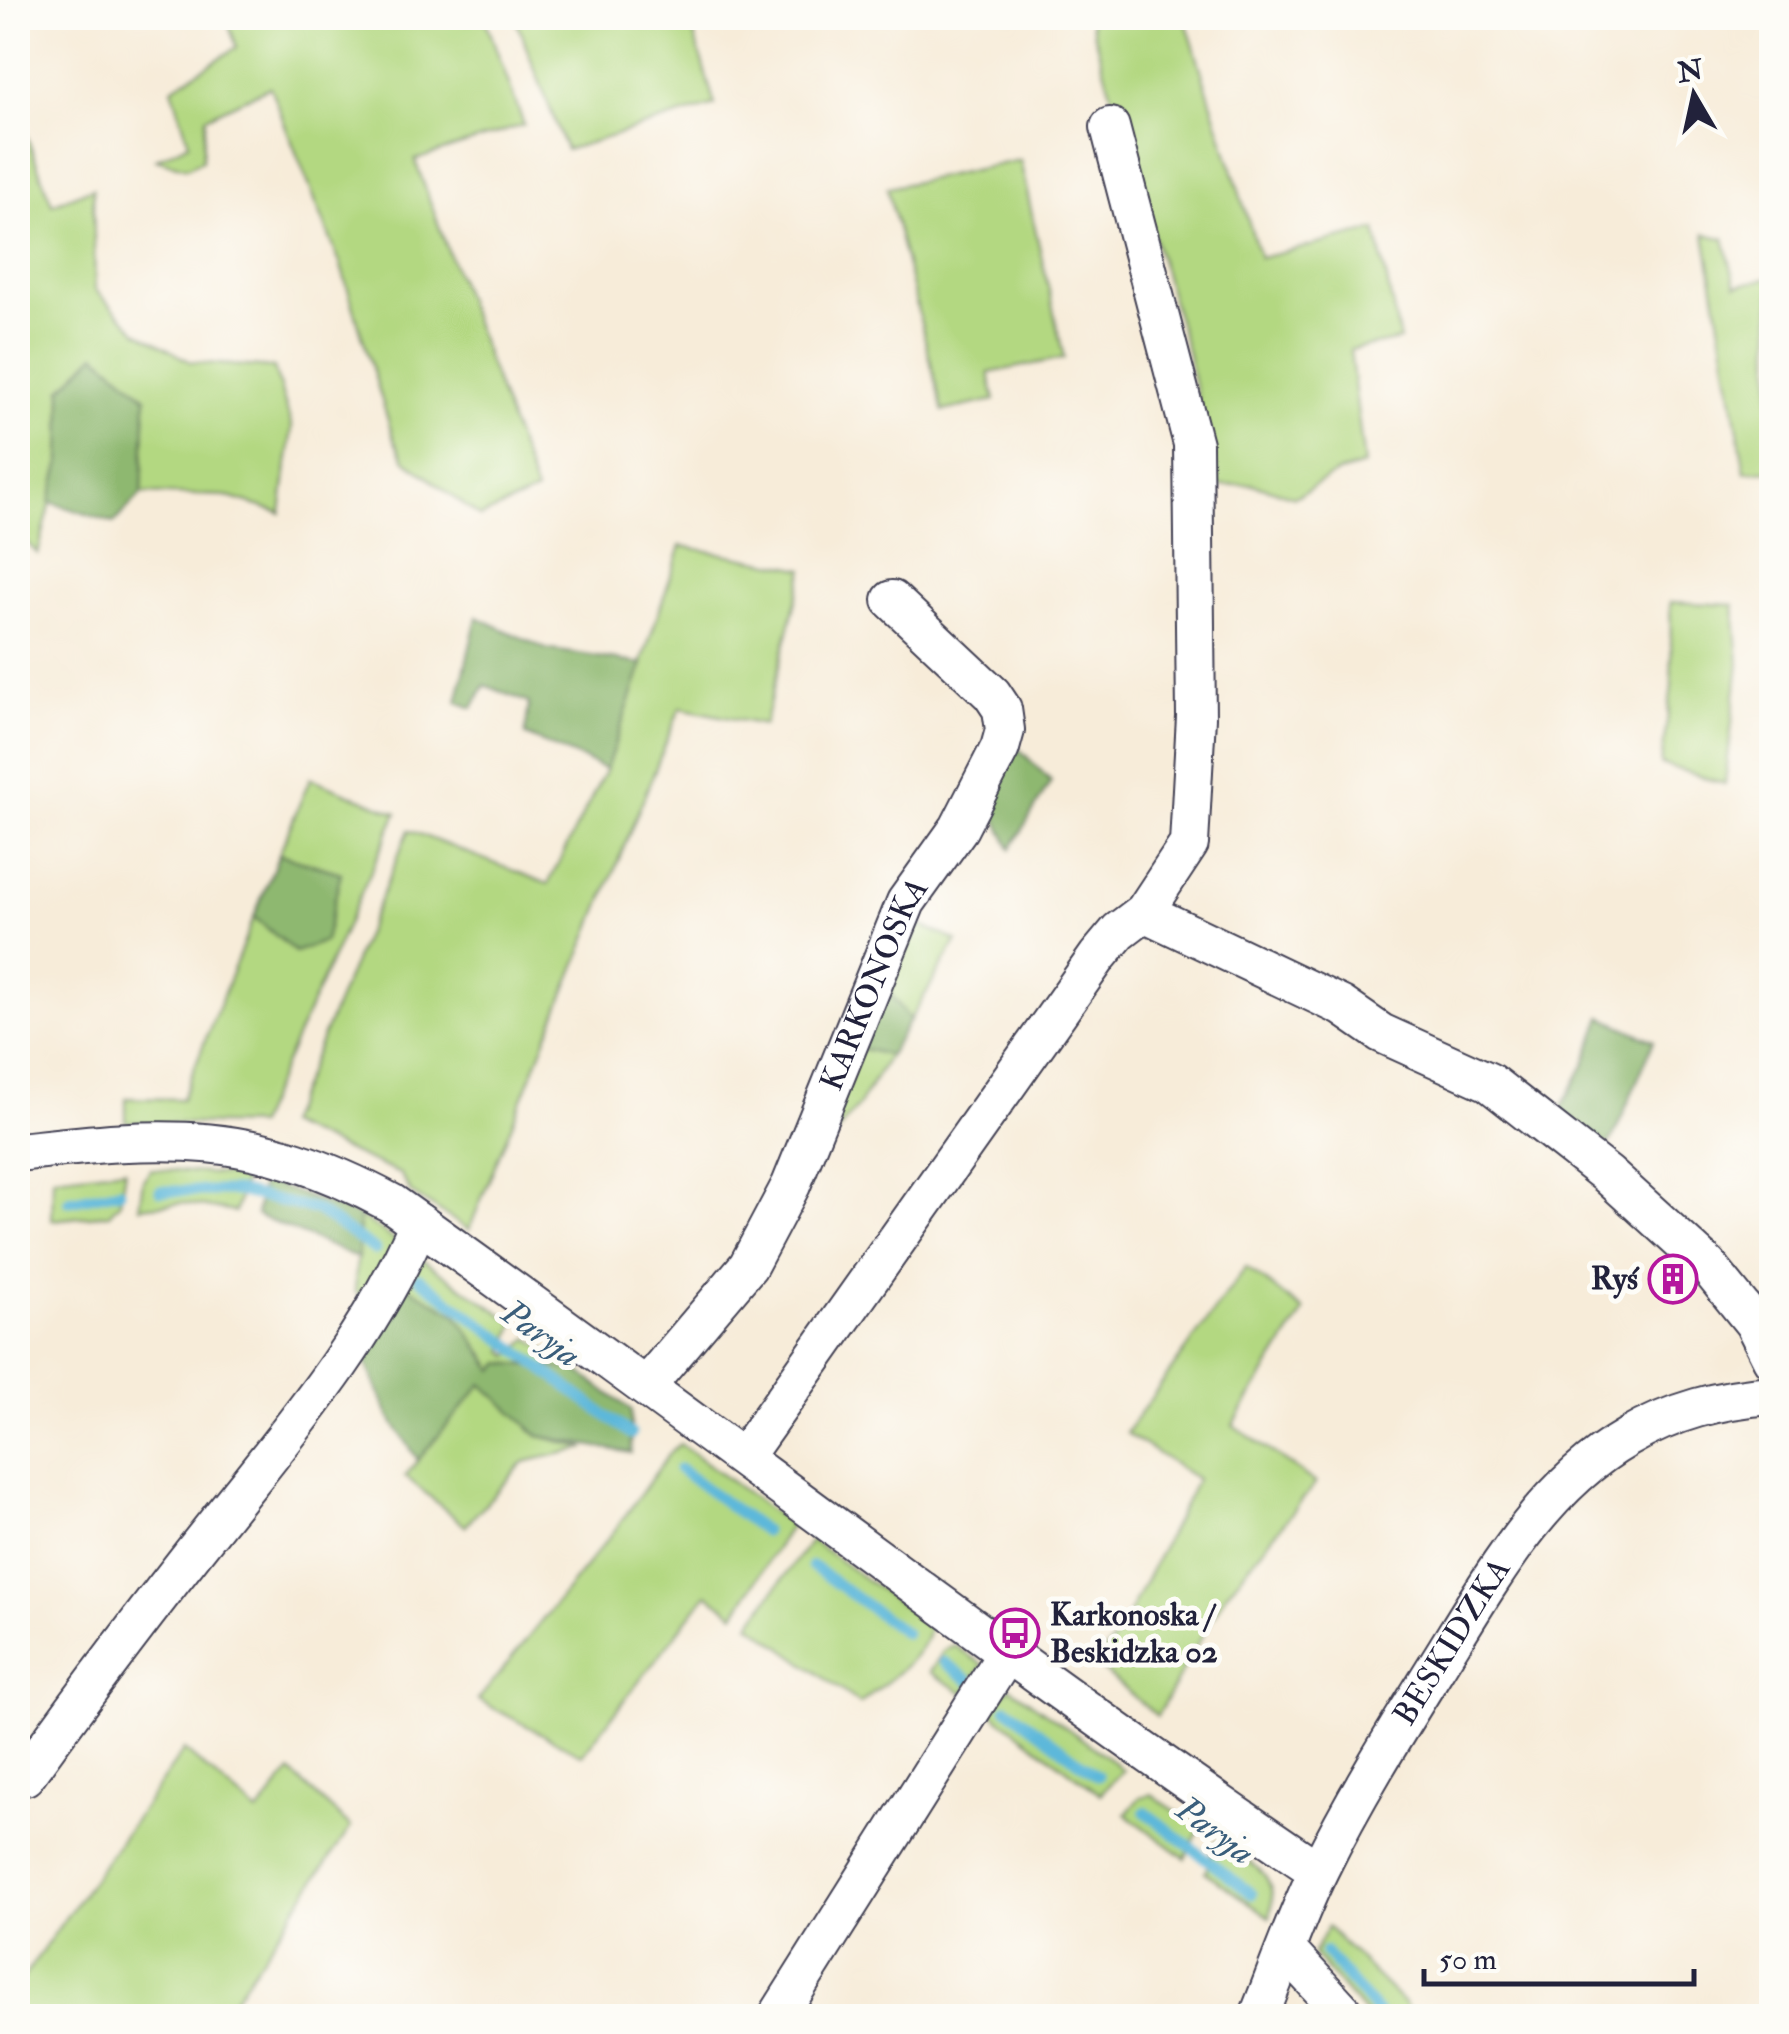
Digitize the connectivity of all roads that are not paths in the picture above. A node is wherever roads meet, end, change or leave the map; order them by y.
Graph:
1 (1110, 127) dead end
2 (892, 600) dead end
3 (1144, 912) junction
4 (18, 1152) edge
5 (419, 1223) junction
6 (1772, 1359) edge
7 (647, 1385) junction
8 (1772, 1394) edge
9 (744, 1456) junction
10 (1007, 1653) junction
11 (25, 1776) dead end
12 (1318, 1871) junction
13 (1286, 1950) junction
14 (778, 2016) edge
15 (1259, 2016) edge
16 (1347, 2016) edge

1 - 3 street
2 - 7 street, KARKONOSKA
3 - 6 street
3 - 9 street
4 - 5 street
5 - 7 street
5 - 11 street
7 - 9 street
8 - 12 street, BESKIDZKA
9 - 10 street
10 - 12 street
10 - 14 street
12 - 13 street, BESKIDZKA
13 - 15 street, BESKIDZKA
13 - 16 street

